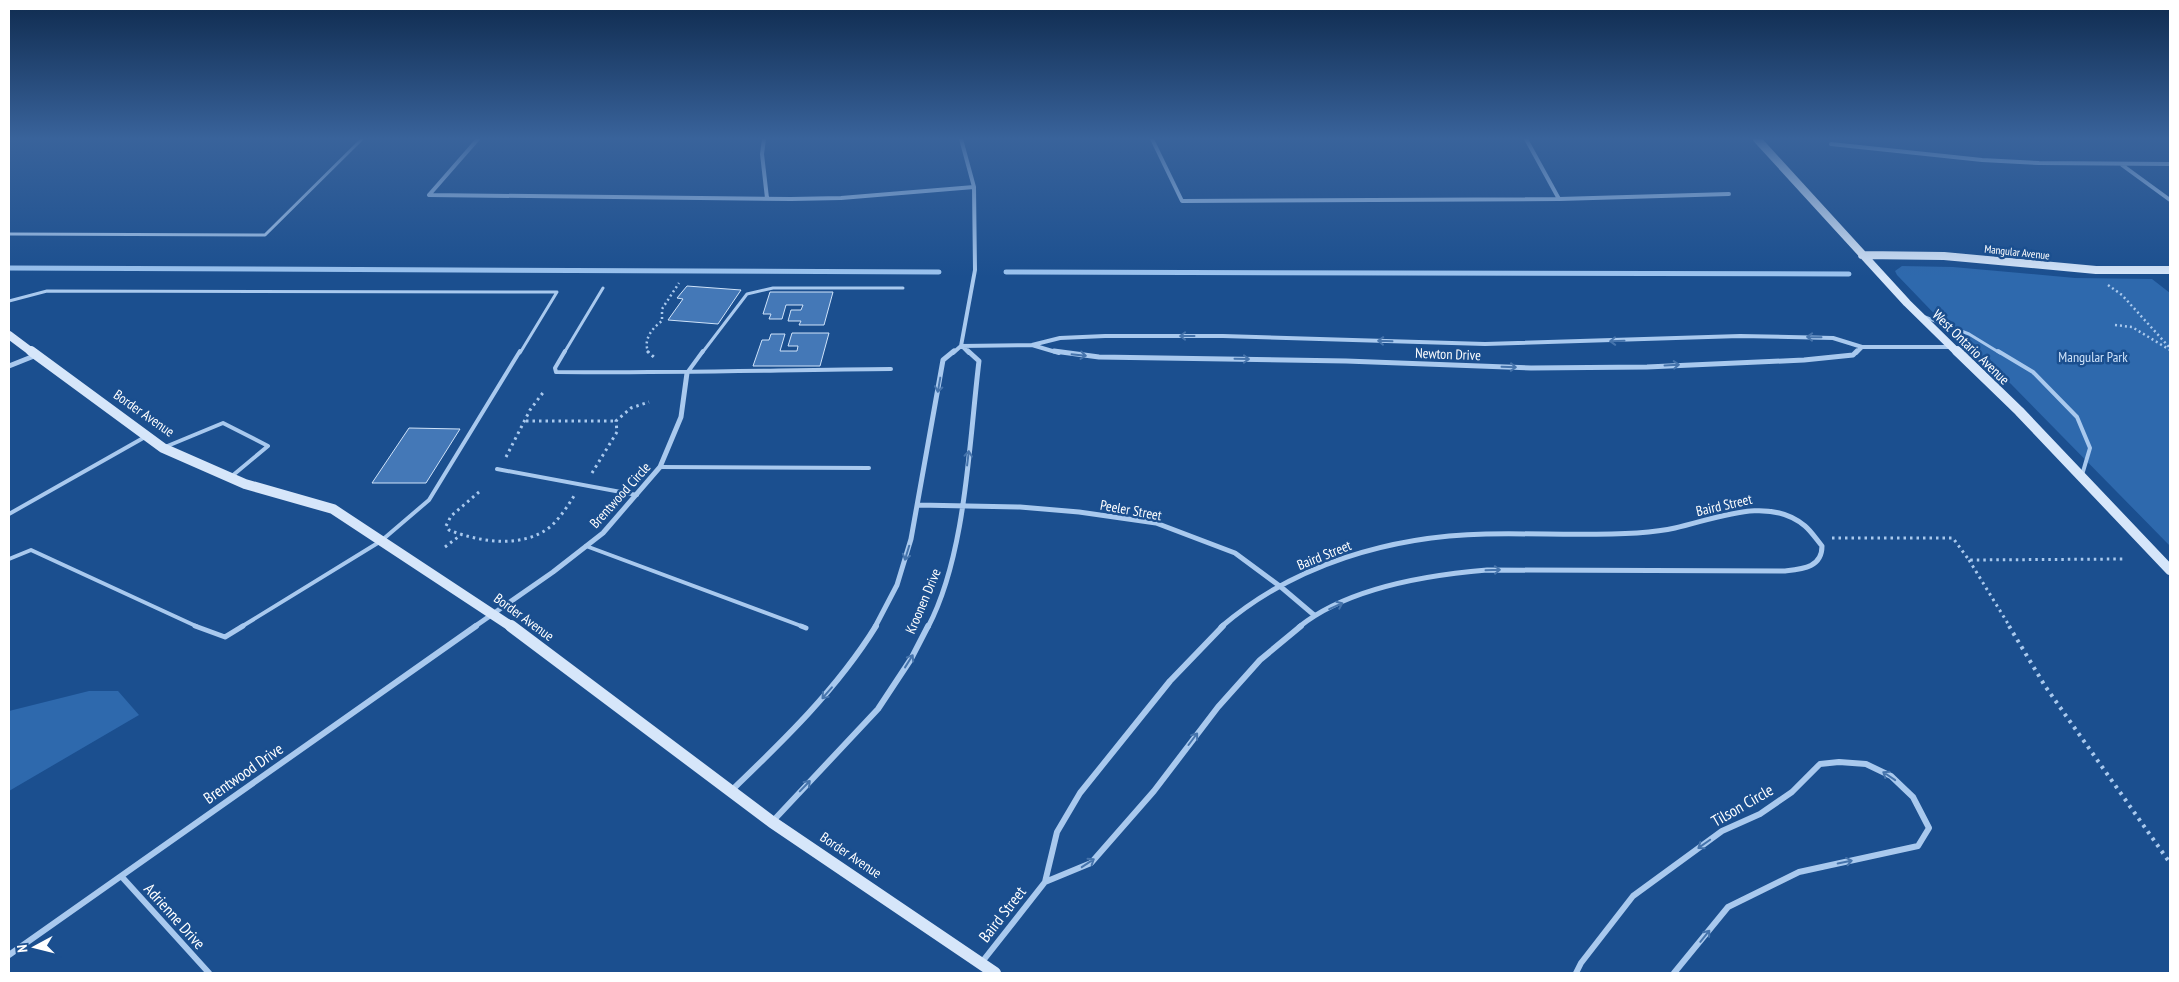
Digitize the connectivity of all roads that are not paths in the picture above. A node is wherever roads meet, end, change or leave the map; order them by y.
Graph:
1 (316, 185) edge
2 (438, 185) edge
3 (766, 185) edge
4 (1174, 185) edge
5 (1551, 185) edge
6 (1798, 185) edge
7 (2149, 185) edge
8 (974, 187) joint
9 (1729, 194) dead end
10 (767, 198) junction
11 (1559, 199) junction
12 (2170, 200) edge
13 (9, 234) edge
14 (1862, 255) junction
15 (2170, 270) edge
16 (603, 288) dead end
17 (903, 288) dead end
18 (9, 301) edge
19 (1918, 315) junction
20 (9, 335) edge
21 (1032, 345) junction
22 (961, 346) junction
23 (1862, 347) junction
24 (1952, 347) junction
25 (34, 356) junction
26 (9, 366) edge
27 (891, 368) dead end
28 (688, 373) junction
29 (146, 436) junction
30 (163, 448) junction
31 (660, 467) junction
32 (869, 468) dead end
33 (497, 469) dead end
34 (2082, 477) junction
35 (230, 478) junction
36 (637, 495) junction
37 (918, 505) junction
38 (962, 506) junction
39 (9, 514) edge
40 (381, 541) junction
41 (586, 546) junction
42 (9, 559) edge
43 (2170, 570) edge
44 (1281, 586) junction
45 (493, 614) junction
46 (1314, 615) junction
47 (806, 628) dead end
48 (731, 791) junction
49 (772, 822) junction
50 (122, 877) junction
51 (1044, 882) junction
52 (9, 955) edge
53 (981, 963) junction
54 (209, 973) edge
55 (995, 973) edge
56 (1576, 973) edge
57 (1674, 973) edge

1 - 13 lane
2 - 10 street
3 - 10 street
4 - 11 street
5 - 11 street
6 - 14 street, West Ontario Avenue
7 - 12 street
8 - 10 street
8 - 22 street
9 - 11 street
14 - 15 street, Mangular Avenue
14 - 19 street, West Ontario Avenue
16 - 28 lane
17 - 28 lane
18 - 40 lane
19 - 24 street, West Ontario Avenue
19 - 34 lane
20 - 25 street, Border Avenue
21 - 22 street, Newton Drive
23 -> 21 street, Newton Drive
21 -> 23 street, Newton Drive
22 -> 37 street
38 -> 22 street, Kroonen Drive
23 - 24 street, Newton Drive
24 - 34 street, West Ontario Avenue
25 - 26 street
25 - 29 street, Border Avenue
27 - 28 lane
28 - 31 street, Brentwood Circle
29 - 30 street, Border Avenue
29 - 39 lane
30 - 35 street, Border Avenue
30 - 35 lane
31 - 32 lane
31 - 36 street, Brentwood Circle
33 - 36 lane
34 - 43 street, West Ontario Avenue
35 - 40 street, Border Avenue
36 - 41 street, Brentwood Circle
37 - 38 street, Peeler Street
37 -> 48 street
38 - 44 street, Peeler Street
49 -> 38 street, Kroonen Drive
40 - 42 lane
40 - 45 street, Border Avenue
41 - 45 street, Brentwood Circle
41 - 47 lane
44 - 46 street, Peeler Street
46 -> 44 street, Baird Street
44 - 51 street, Baird Street
45 - 48 street, Border Avenue
45 - 50 street, Brentwood Drive
51 -> 46 street, Baird Street
48 - 49 street, Border Avenue
49 - 53 street, Border Avenue
50 - 52 street, Brentwood Drive
50 - 54 street, Adrienne Drive
51 - 53 street, Baird Street
53 - 55 street, Border Avenue
57 -> 56 street, Tilson Circle

